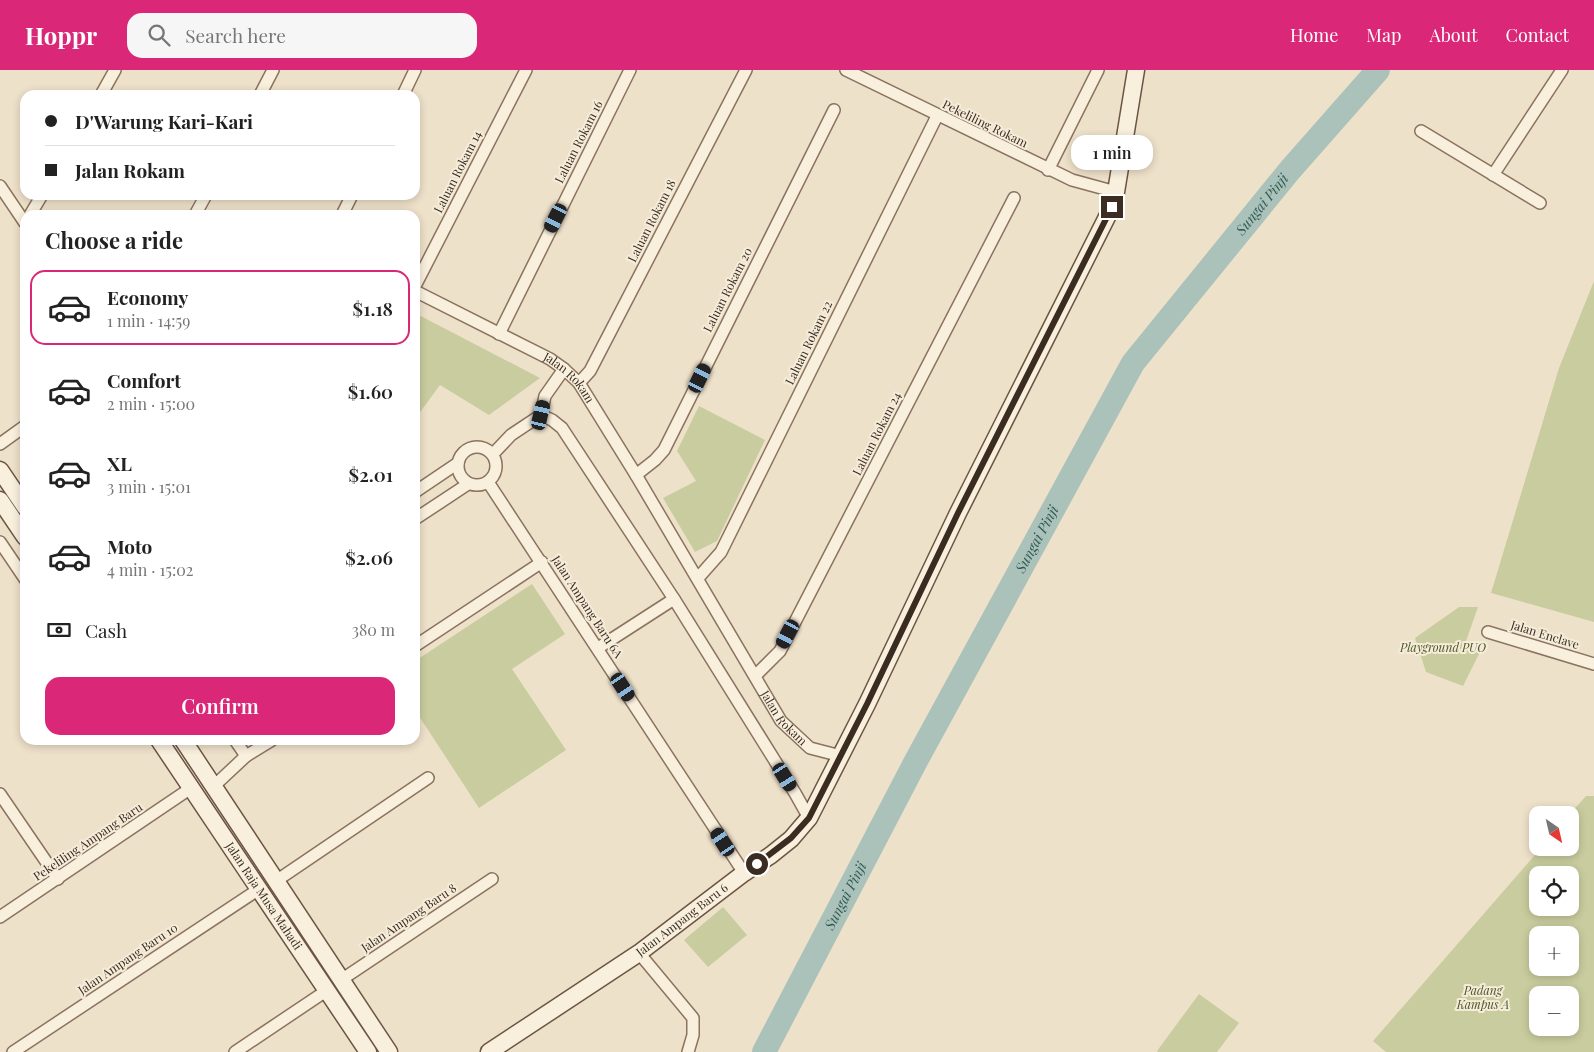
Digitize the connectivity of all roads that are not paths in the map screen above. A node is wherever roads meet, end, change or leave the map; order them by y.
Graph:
1 (115, 70) edge
2 (274, 70) edge
3 (416, 70) edge
4 (526, 70) edge
5 (630, 70) edge
6 (746, 70) edge
7 (846, 70) edge
8 (1098, 70) edge
9 (1136, 70) edge
10 (1562, 70) edge
11 (103, 90) edge
12 (263, 90) edge
13 (406, 90) edge
14 (834, 110) dead end
15 (937, 116) junction
16 (1422, 131) dead end
17 (1048, 170) junction
18 (1494, 174) junction
19 (0, 186) edge
20 (1116, 192) junction
21 (1014, 198) dead end
22 (1540, 202) dead end
23 (20, 216) edge
24 (420, 276) edge
25 (420, 294) edge
26 (499, 334) junction
27 (564, 369) junction
28 (580, 383) junction
29 (541, 415) junction
30 (20, 430) edge
31 (0, 444) edge
32 (492, 454) junction
33 (458, 463) junction
34 (0, 470) edge
35 (636, 475) junction
36 (488, 482) junction
37 (468, 484) junction
38 (420, 489) edge
39 (0, 500) edge
40 (20, 500) edge
41 (420, 516) edge
42 (20, 530) edge
43 (0, 542) edge
44 (542, 562) junction
45 (20, 572) edge
46 (698, 578) junction
47 (674, 599) junction
48 (1488, 632) dead end
49 (420, 643) edge
50 (598, 648) junction
51 (1594, 664) edge
52 (755, 676) junction
53 (162, 745) edge
54 (186, 745) edge
55 (238, 745) edge
56 (264, 745) edge
57 (246, 756) junction
58 (841, 756) junction
59 (428, 778) dead end
60 (214, 786) junction
61 (191, 788) junction
62 (0, 794) edge
63 (809, 818) junction
64 (744, 873) junction
65 (58, 879) junction
66 (492, 879) dead end
67 (276, 881) junction
68 (259, 889) junction
69 (0, 917) edge
70 (638, 952) junction
71 (342, 980) junction
72 (326, 991) junction
73 (13, 1052) edge
74 (235, 1052) edge
75 (368, 1052) edge
76 (390, 1052) edge
77 (489, 1052) edge
78 (688, 1052) edge

1 - 11 street
2 - 12 street
3 - 13 street
4 - 24 street, Laluan Rokam 14
5 - 26 street, Laluan Rokam 16
6 - 28 street, Laluan Rokam 18
7 - 15 street, Pekeliling Rokam
8 - 17 street
9 - 20 main road
10 - 18 street
14 - 35 street, Laluan Rokam 20
15 - 17 street, Pekeliling Rokam
15 - 46 street, Laluan Rokam 22
16 - 18 street
17 - 20 street, Pekeliling Rokam
18 - 22 street
19 - 23 street
20 - 58 main road
21 - 52 street, Laluan Rokam 24
25 - 26 street, Jalan Rokam
26 - 27 street, Jalan Rokam
27 - 28 street, Jalan Rokam
27 - 29 street
28 - 35 street, Jalan Rokam
29 - 32 street
29 - 47 street
30 - 31 street
32 - 33 street
32 - 36 street
33 - 37 street
33 - 38 street
34 - 40 main road
35 - 46 street, Jalan Rokam
36 - 37 street
36 - 44 street, Jalan Ampang Baru 6A
37 - 41 street
39 - 42 main road
43 - 45 street
44 - 49 street
44 - 50 street, Jalan Ampang Baru 6A
46 - 52 street, Jalan Rokam
47 - 50 street
47 - 63 street
48 - 51 street, Jalan Enclave
50 - 64 street, Jalan Ampang Baru 6A
52 - 58 street, Jalan Rokam
53 - 61 main road, Jalan Raja Musa Mahadi
54 - 60 main road, Jalan Raja Musa Mahadi
55 - 57 street
56 - 57 street
57 - 60 street
58 - 63 main road, Jalan Ampang Baru 6
59 - 67 street
60 - 67 main road, Jalan Raja Musa Mahadi
61 - 65 street, Pekeliling Ampang Baru
61 - 68 main road, Jalan Raja Musa Mahadi
62 - 65 street
63 - 64 main road, Jalan Ampang Baru 6
64 - 70 main road, Jalan Ampang Baru 6
65 - 69 street, Pekeliling Ampang Baru
66 - 71 street, Jalan Ampang Baru 8
67 - 71 main road, Jalan Raja Musa Mahadi
68 - 72 main road, Jalan Raja Musa Mahadi
68 - 73 street, Jalan Ampang Baru 10
70 - 77 main road, Jalan Ampang Baru 6
70 - 78 street
71 - 76 main road, Jalan Raja Musa Mahadi
72 - 74 street
72 - 75 main road, Jalan Raja Musa Mahadi

